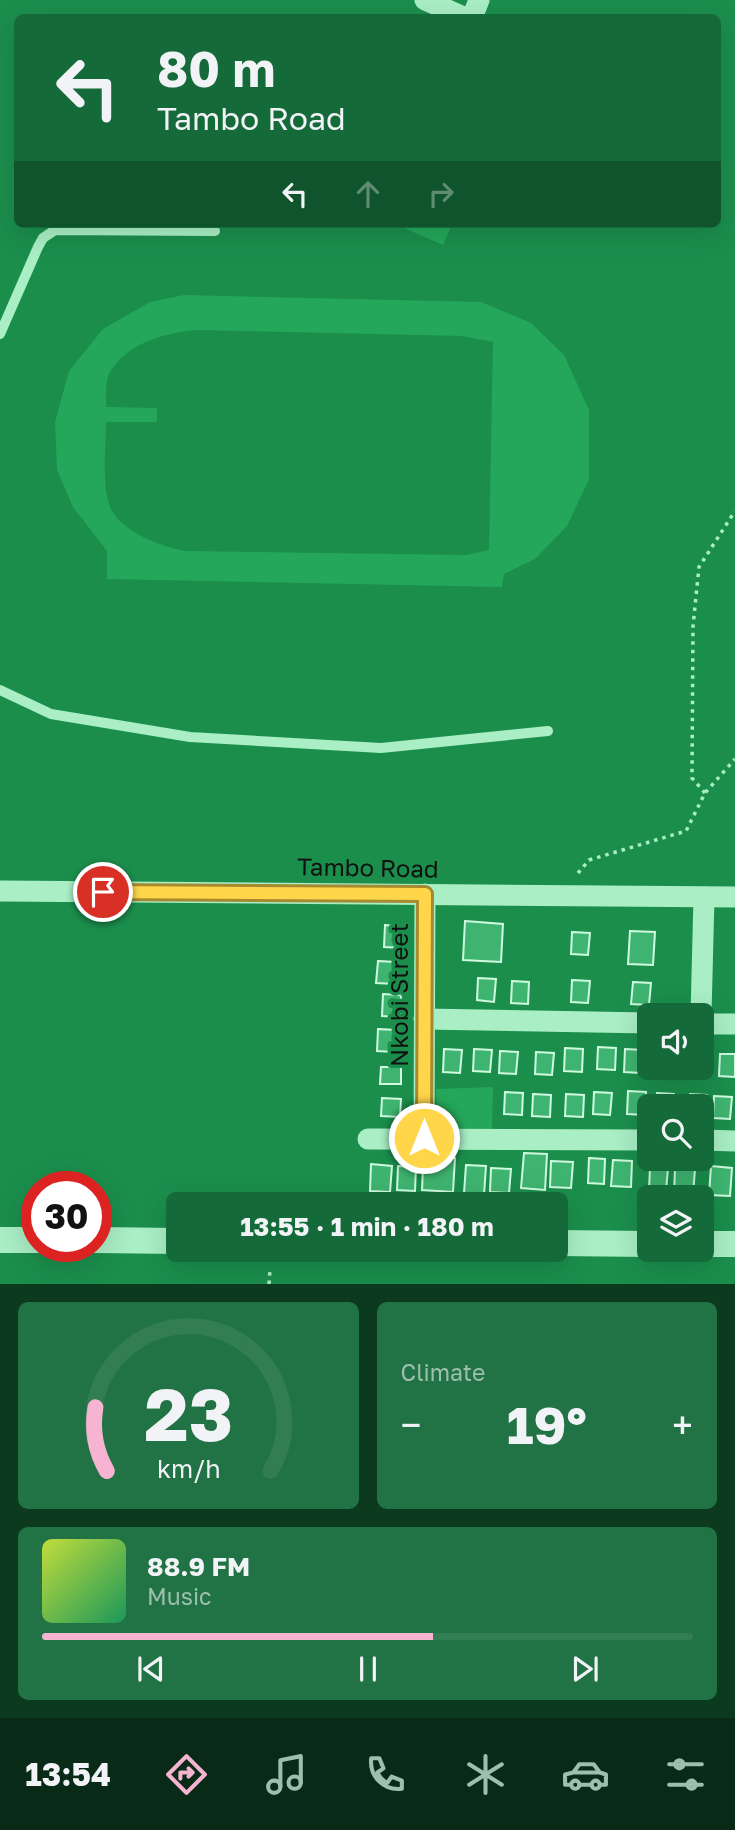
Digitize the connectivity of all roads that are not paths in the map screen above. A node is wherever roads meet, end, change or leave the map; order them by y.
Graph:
1 (425, 0) edge
2 (457, 14) edge
3 (215, 231) dead end
4 (0, 334) edge
5 (0, 690) edge
6 (548, 731) dead end
7 (0, 891) edge
8 (425, 894) junction
9 (704, 897) junction
10 (735, 897) edge
11 (701, 1003) edge
12 (424, 1019) junction
13 (637, 1023) edge
14 (714, 1024) edge
15 (735, 1024) edge
16 (424, 1138) junction
17 (368, 1139) dead end
18 (637, 1140) edge
19 (714, 1140) edge
20 (735, 1141) edge
21 (0, 1240) edge
22 (21, 1240) edge
23 (112, 1240) edge
24 (166, 1241) edge
25 (568, 1243) edge
26 (637, 1244) edge
27 (714, 1244) edge
28 (735, 1244) edge

1 - 2 street
3 - 4 lane
5 - 6 lane
7 - 8 street, Tambo Road
8 - 9 street, Tambo Road
8 - 12 street, Nkobi Street
9 - 10 street, Tambo Road
9 - 11 street
12 - 13 street
12 - 16 street, Nkobi Street
14 - 15 street
16 - 17 street
16 - 18 street
19 - 20 street
21 - 22 street
23 - 24 street
25 - 26 street
27 - 28 street

